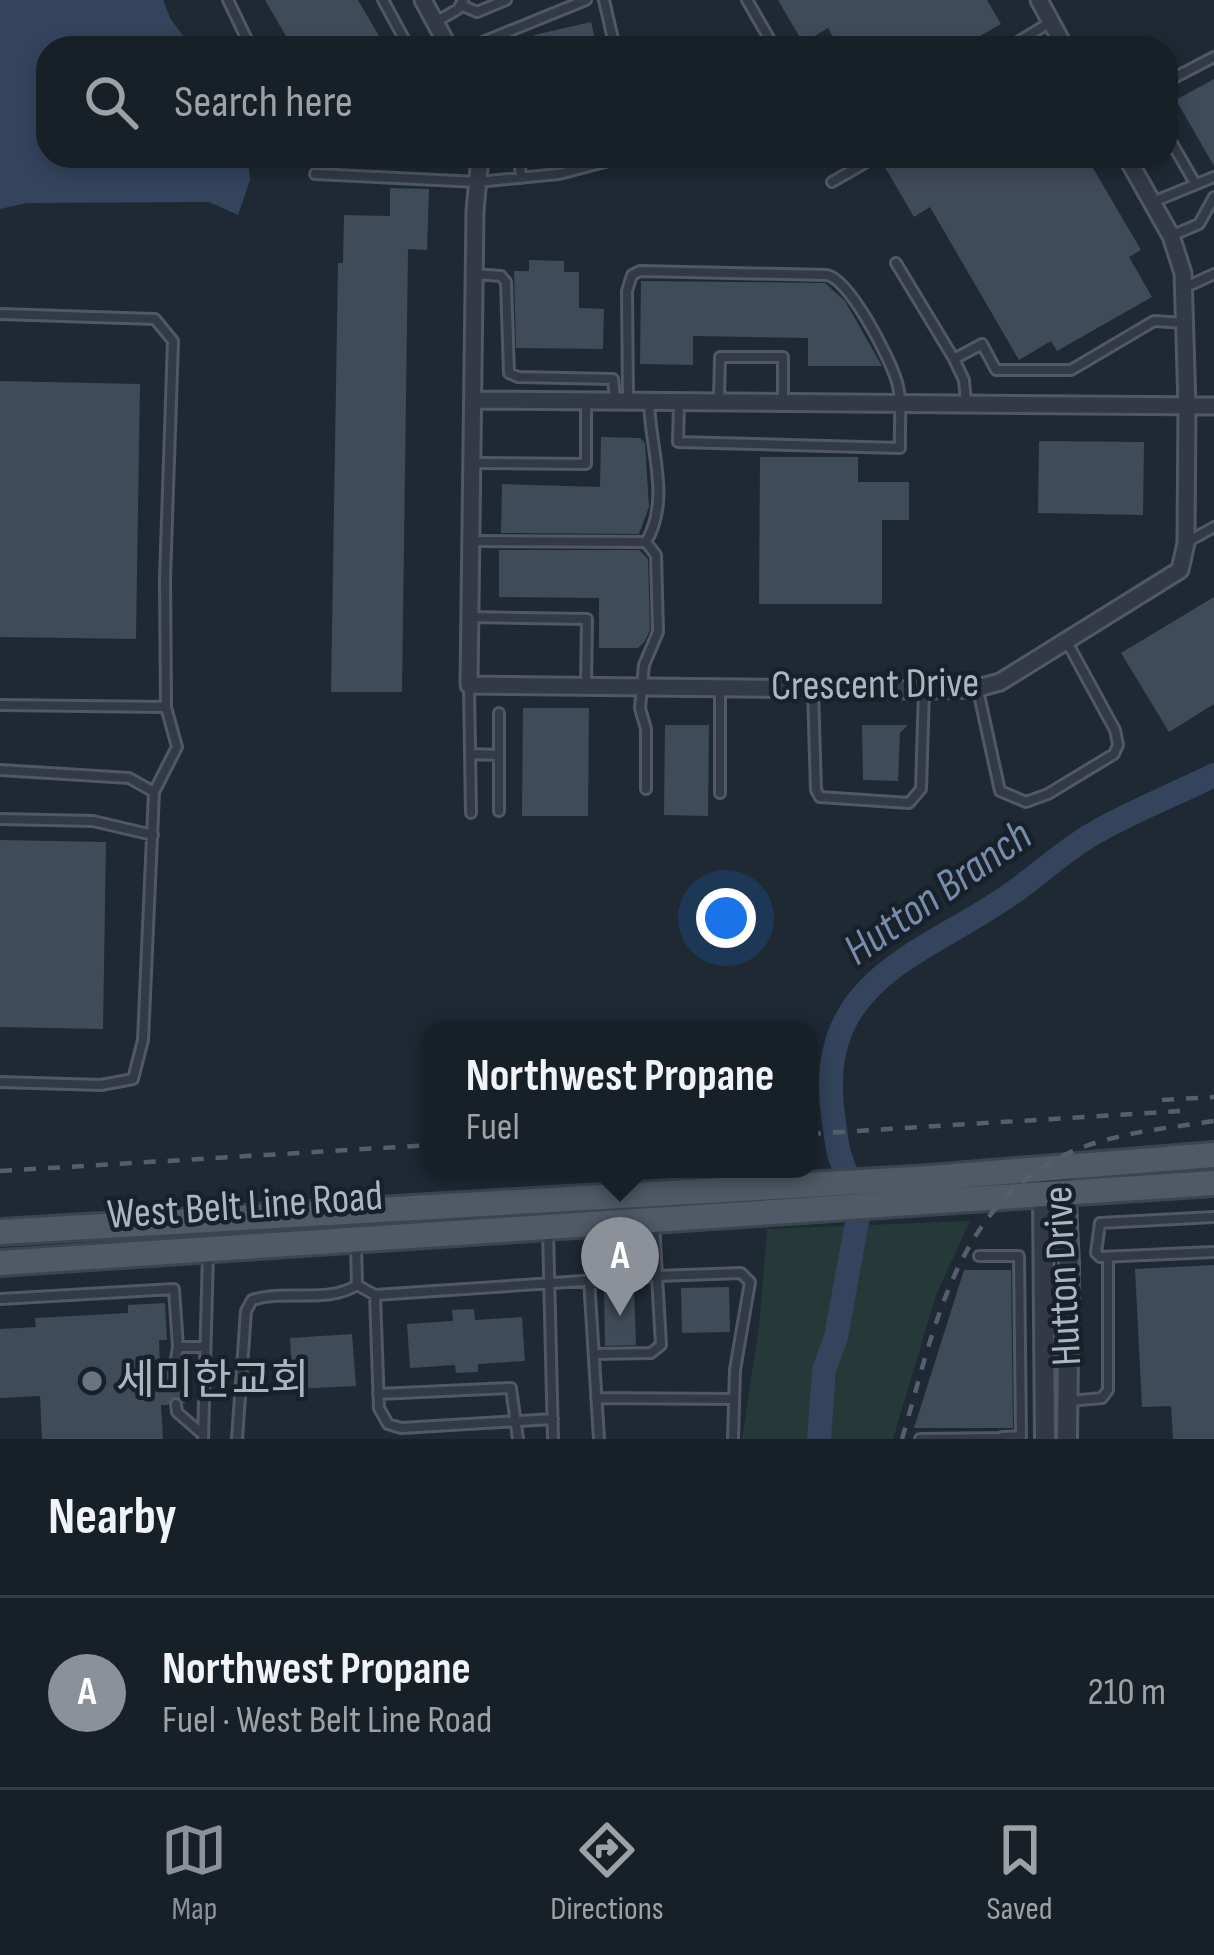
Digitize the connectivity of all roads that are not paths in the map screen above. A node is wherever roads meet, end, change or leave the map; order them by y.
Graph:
1 (228, 0) edge
2 (383, 0) edge
3 (423, 0) edge
4 (506, 0) edge
5 (586, 0) edge
6 (604, 0) edge
7 (747, 0) edge
8 (1041, 1) edge
9 (462, 3) edge
10 (436, 22) junction
11 (1051, 23) junction
12 (245, 36) edge
13 (402, 36) edge
14 (443, 36) edge
15 (512, 36) edge
16 (612, 36) edge
17 (768, 36) edge
18 (1029, 36) edge
19 (1058, 36) edge
20 (1214, 57) edge
21 (1178, 76) edge
22 (1178, 154) edge
23 (479, 168) edge
24 (520, 168) edge
25 (582, 168) edge
26 (856, 168) edge
27 (1133, 168) edge
28 (315, 174) dead end
29 (1214, 177) edge
30 (521, 178) junction
31 (478, 182) junction
32 (832, 182) dead end
33 (1195, 183) junction
34 (1214, 197) edge
35 (1152, 203) junction
36 (1171, 236) junction
37 (896, 263) dead end
38 (475, 274) junction
39 (1214, 274) edge
40 (1184, 288) junction
41 (0, 314) edge
42 (1186, 322) junction
43 (954, 359) junction
44 (518, 377) junction
45 (621, 399) junction
46 (473, 400) junction
47 (511, 400) junction
48 (586, 400) junction
49 (649, 400) junction
50 (680, 400) junction
51 (718, 401) junction
52 (783, 401) junction
53 (899, 403) junction
54 (966, 404) junction
55 (1187, 406) junction
56 (1214, 406) edge
57 (472, 463) junction
58 (1214, 526) edge
59 (471, 541) junction
60 (646, 542) junction
61 (1186, 543) junction
62 (470, 617) junction
63 (1067, 642) junction
64 (469, 685) junction
65 (586, 686) junction
66 (642, 686) junction
67 (720, 688) junction
68 (978, 688) junction
69 (813, 689) junction
70 (924, 690) junction
71 (0, 705) edge
72 (166, 707) junction
73 (500, 713) dead end
74 (470, 754) junction
75 (499, 755) junction
76 (0, 770) edge
77 (646, 789) dead end
78 (154, 792) junction
79 (720, 793) dead end
80 (499, 811) dead end
81 (471, 813) dead end
82 (0, 819) edge
83 (152, 835) junction
84 (0, 1082) edge
85 (1214, 1155) edge
86 (1060, 1166) junction
87 (1214, 1183) edge
88 (1155, 1187) junction
89 (932, 1191) junction
90 (1056, 1195) junction
91 (548, 1198) junction
92 (771, 1201) junction
93 (1214, 1217) edge
94 (207, 1218) junction
95 (654, 1220) junction
96 (1157, 1220) junction
97 (548, 1226) junction
98 (0, 1232) edge
99 (356, 1238) junction
100 (208, 1247) junction
101 (1214, 1252) edge
102 (979, 1256) dead end
103 (1108, 1257) junction
104 (0, 1263) edge
105 (657, 1276) junction
106 (589, 1279) junction
107 (549, 1282) junction
108 (357, 1285) junction
109 (375, 1295) junction
110 (0, 1299) edge
111 (178, 1347) junction
112 (205, 1347) junction
113 (595, 1354) junction
114 (175, 1365) dead end
115 (378, 1394) junction
116 (596, 1398) junction
117 (734, 1399) junction
118 (1068, 1401) junction
119 (1044, 1403) junction
120 (176, 1404) dead end
121 (553, 1419) junction
122 (518, 1421) junction
123 (422, 1427) junction
124 (203, 1437) edge
125 (1002, 1438) edge
126 (237, 1439) edge
127 (423, 1439) edge
128 (518, 1439) edge
129 (553, 1439) edge
130 (599, 1439) edge
131 (734, 1439) edge
132 (920, 1439) edge
133 (1045, 1439) edge
134 (1067, 1439) edge

1 - 12 lane
2 - 13 lane
3 - 10 street
4 - 9 lane
5 - 15 lane
6 - 16 lane
7 - 17 lane
8 - 11 street
9 - 10 lane
10 - 14 street
11 - 18 lane
11 - 19 street
20 - 21 lane
22 - 33 lane
23 - 31 street
24 - 30 lane
25 - 30 lane
26 - 32 lane
27 - 35 street
28 - 31 lane
29 - 33 lane
30 - 31 lane
31 - 38 street
33 - 35 lane
34 - 36 lane
35 - 36 street
36 - 40 street
37 - 43 lane
38 - 44 lane
38 - 46 street
39 - 40 lane
40 - 42 street
41 - 72 lane
42 - 43 lane
42 - 55 street
43 - 54 lane
44 - 45 lane
44 - 47 lane
45 - 48 street
45 - 49 street
45 - 53 lane
46 - 47 street
46 - 57 street
47 - 48 street
48 - 57 lane
49 - 50 street
49 - 60 lane
50 - 51 street
50 - 53 lane
51 - 52 street
51 - 52 lane
52 - 53 street
53 - 54 street
54 - 55 street
55 - 56 street
55 - 61 street
57 - 59 street
58 - 61 lane
59 - 60 lane
59 - 62 street
60 - 66 lane
61 - 63 street, Crescent Drive
62 - 64 street
62 - 65 lane
63 - 68 street, Crescent Drive
63 - 68 lane
64 - 65 street, Crescent Drive
64 - 74 lane
65 - 66 street, Crescent Drive
66 - 67 street, Crescent Drive
66 - 77 lane
67 - 69 street, Crescent Drive
67 - 79 lane
68 - 70 street, Crescent Drive
69 - 70 street, Crescent Drive
69 - 70 lane
71 - 72 lane
72 - 78 lane
73 - 75 lane
74 - 75 lane
74 - 81 lane
75 - 80 lane
76 - 78 lane
78 - 83 lane
82 - 83 lane
83 - 84 lane
85 - 86 main road, West Belt Line Road
86 - 89 main road, West Belt Line Road
86 - 90 street, Hutton Drive
87 - 88 main road, West Belt Line Road
88 - 90 main road, West Belt Line Road
88 - 96 lane
89 - 90 main road, West Belt Line Road
89 - 92 main road, West Belt Line Road
90 - 118 street, Hutton Drive
90 - 119 street, Hutton Drive
91 - 92 main road, West Belt Line Road
91 - 94 main road, West Belt Line Road
91 - 97 main road
92 - 95 main road, West Belt Line Road
93 - 96 lane
94 - 98 main road, West Belt Line Road
94 - 100 main road
95 - 97 main road, West Belt Line Road
95 - 105 lane
96 - 103 lane
97 - 99 main road, West Belt Line Road
97 - 107 lane
99 - 100 main road, West Belt Line Road
99 - 108 lane
100 - 104 main road, West Belt Line Road
100 - 112 lane
101 - 103 lane
102 - 125 lane
103 - 118 lane
105 - 106 lane
105 - 113 lane
105 - 117 lane
106 - 107 lane
106 - 113 lane
107 - 109 lane
107 - 121 lane
108 - 109 lane
108 - 126 lane
109 - 115 lane
110 - 111 lane
111 - 112 lane
111 - 114 lane
112 - 124 lane
113 - 116 lane
115 - 122 lane
115 - 123 lane
116 - 117 lane
116 - 130 lane
117 - 131 lane
118 - 119 street
118 - 134 street, Hutton Drive
119 - 133 street, Hutton Drive
120 - 124 lane
121 - 122 lane
121 - 129 lane
122 - 123 lane
122 - 128 lane
123 - 127 lane
125 - 132 lane

